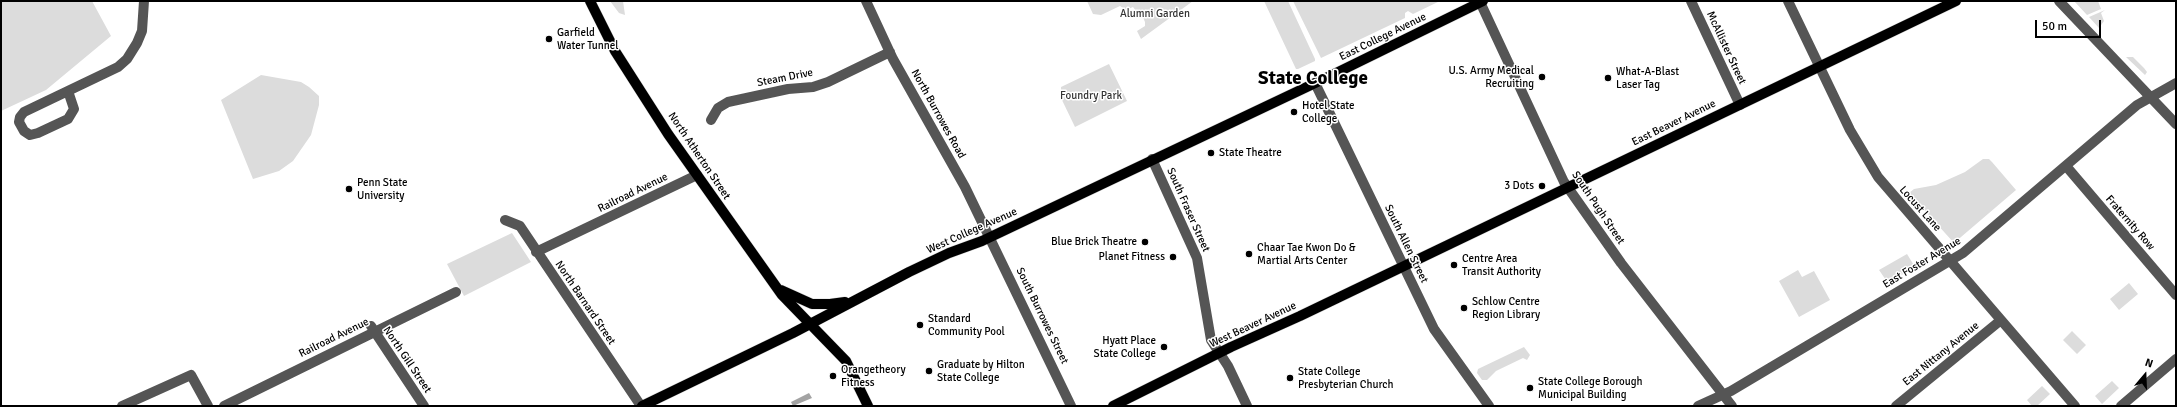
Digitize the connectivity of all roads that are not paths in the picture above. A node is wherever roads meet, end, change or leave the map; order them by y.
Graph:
1 (144, 1) edge
2 (590, 1) edge
3 (866, 1) edge
4 (1691, 1) edge
5 (1788, 1) edge
6 (1956, 1) edge
7 (2059, 1) edge
8 (1482, 2) edge
9 (890, 52) junction
10 (1820, 67) junction
11 (1316, 83) junction
12 (2176, 83) edge
13 (68, 91) junction
14 (2150, 96) junction
15 (1740, 105) junction
16 (711, 120) dead end
17 (2176, 124) edge
18 (1152, 159) junction
19 (2066, 166) junction
20 (696, 175) junction
21 (1568, 187) junction
22 (505, 220) dead end
23 (990, 238) junction
24 (536, 252) junction
25 (1951, 261) junction
26 (1403, 266) junction
27 (775, 286) junction
28 (456, 292) dead end
29 (2176, 295) edge
30 (859, 299) junction
31 (2001, 320) junction
32 (810, 324) junction
33 (372, 329) junction
34 (1220, 353) junction
35 (2176, 359) edge
36 (1723, 394) junction
37 (122, 406) edge
38 (208, 406) edge
39 (224, 406) edge
40 (424, 406) edge
41 (641, 406) edge
42 (868, 406) edge
43 (1071, 406) edge
44 (1113, 406) edge
45 (1247, 406) edge
46 (1489, 406) edge
47 (1698, 406) edge
48 (1732, 406) edge
49 (1896, 406) edge
50 (2075, 406) edge
51 (2121, 406) edge

1 - 13 street
2 - 20 main road, North Atherton Street
3 - 9 street, North Burrowes Road
4 - 15 street, McAllister Street
5 - 10 street, Locust Lane
6 - 10 main road, East Beaver Avenue
7 - 14 street
8 - 11 main road, East College Avenue
8 - 21 street, South Pugh Street
9 - 16 street, Steam Drive
9 - 23 street, North Burrowes Road
10 - 15 main road, East Beaver Avenue
10 - 25 street, Locust Lane
11 - 18 main road, West College Avenue
11 - 26 street, South Allen Street
12 - 14 street, East Foster Avenue
13 - 13 street
14 - 17 street
14 - 19 street, East Foster Avenue
15 - 21 main road, East Beaver Avenue
18 - 23 main road, West College Avenue
18 - 34 street, South Fraser Street
19 - 25 street, East Foster Avenue
19 - 29 street, Fraternity Row
20 - 24 street, Railroad Avenue
20 - 27 main road, North Atherton Street
21 - 26 main road, East Beaver Avenue
21 - 36 street, South Pugh Street
22 - 24 street, North Barnard Street
23 - 30 main road, West College Avenue
23 - 43 street, South Burrowes Street
24 - 41 street, North Barnard Street
25 - 31 street, Locust Lane
25 - 36 street, East Foster Avenue
26 - 34 main road, West Beaver Avenue
26 - 46 street, South Allen Street
27 - 30 main road
27 - 32 main road, North Atherton Street
28 - 33 street, Railroad Avenue
30 - 32 main road, West College Avenue
31 - 49 street, East Nittany Avenue
31 - 50 street, Locust Lane
32 - 41 main road, West College Avenue
32 - 42 main road, North Atherton Street
33 - 39 street, Railroad Avenue
33 - 40 street, North Gill Street
34 - 44 main road, West Beaver Avenue
34 - 45 street, South Fraser Street
35 - 51 street
36 - 47 street, East Foster Avenue
36 - 48 street, South Pugh Street
37 - 38 street

